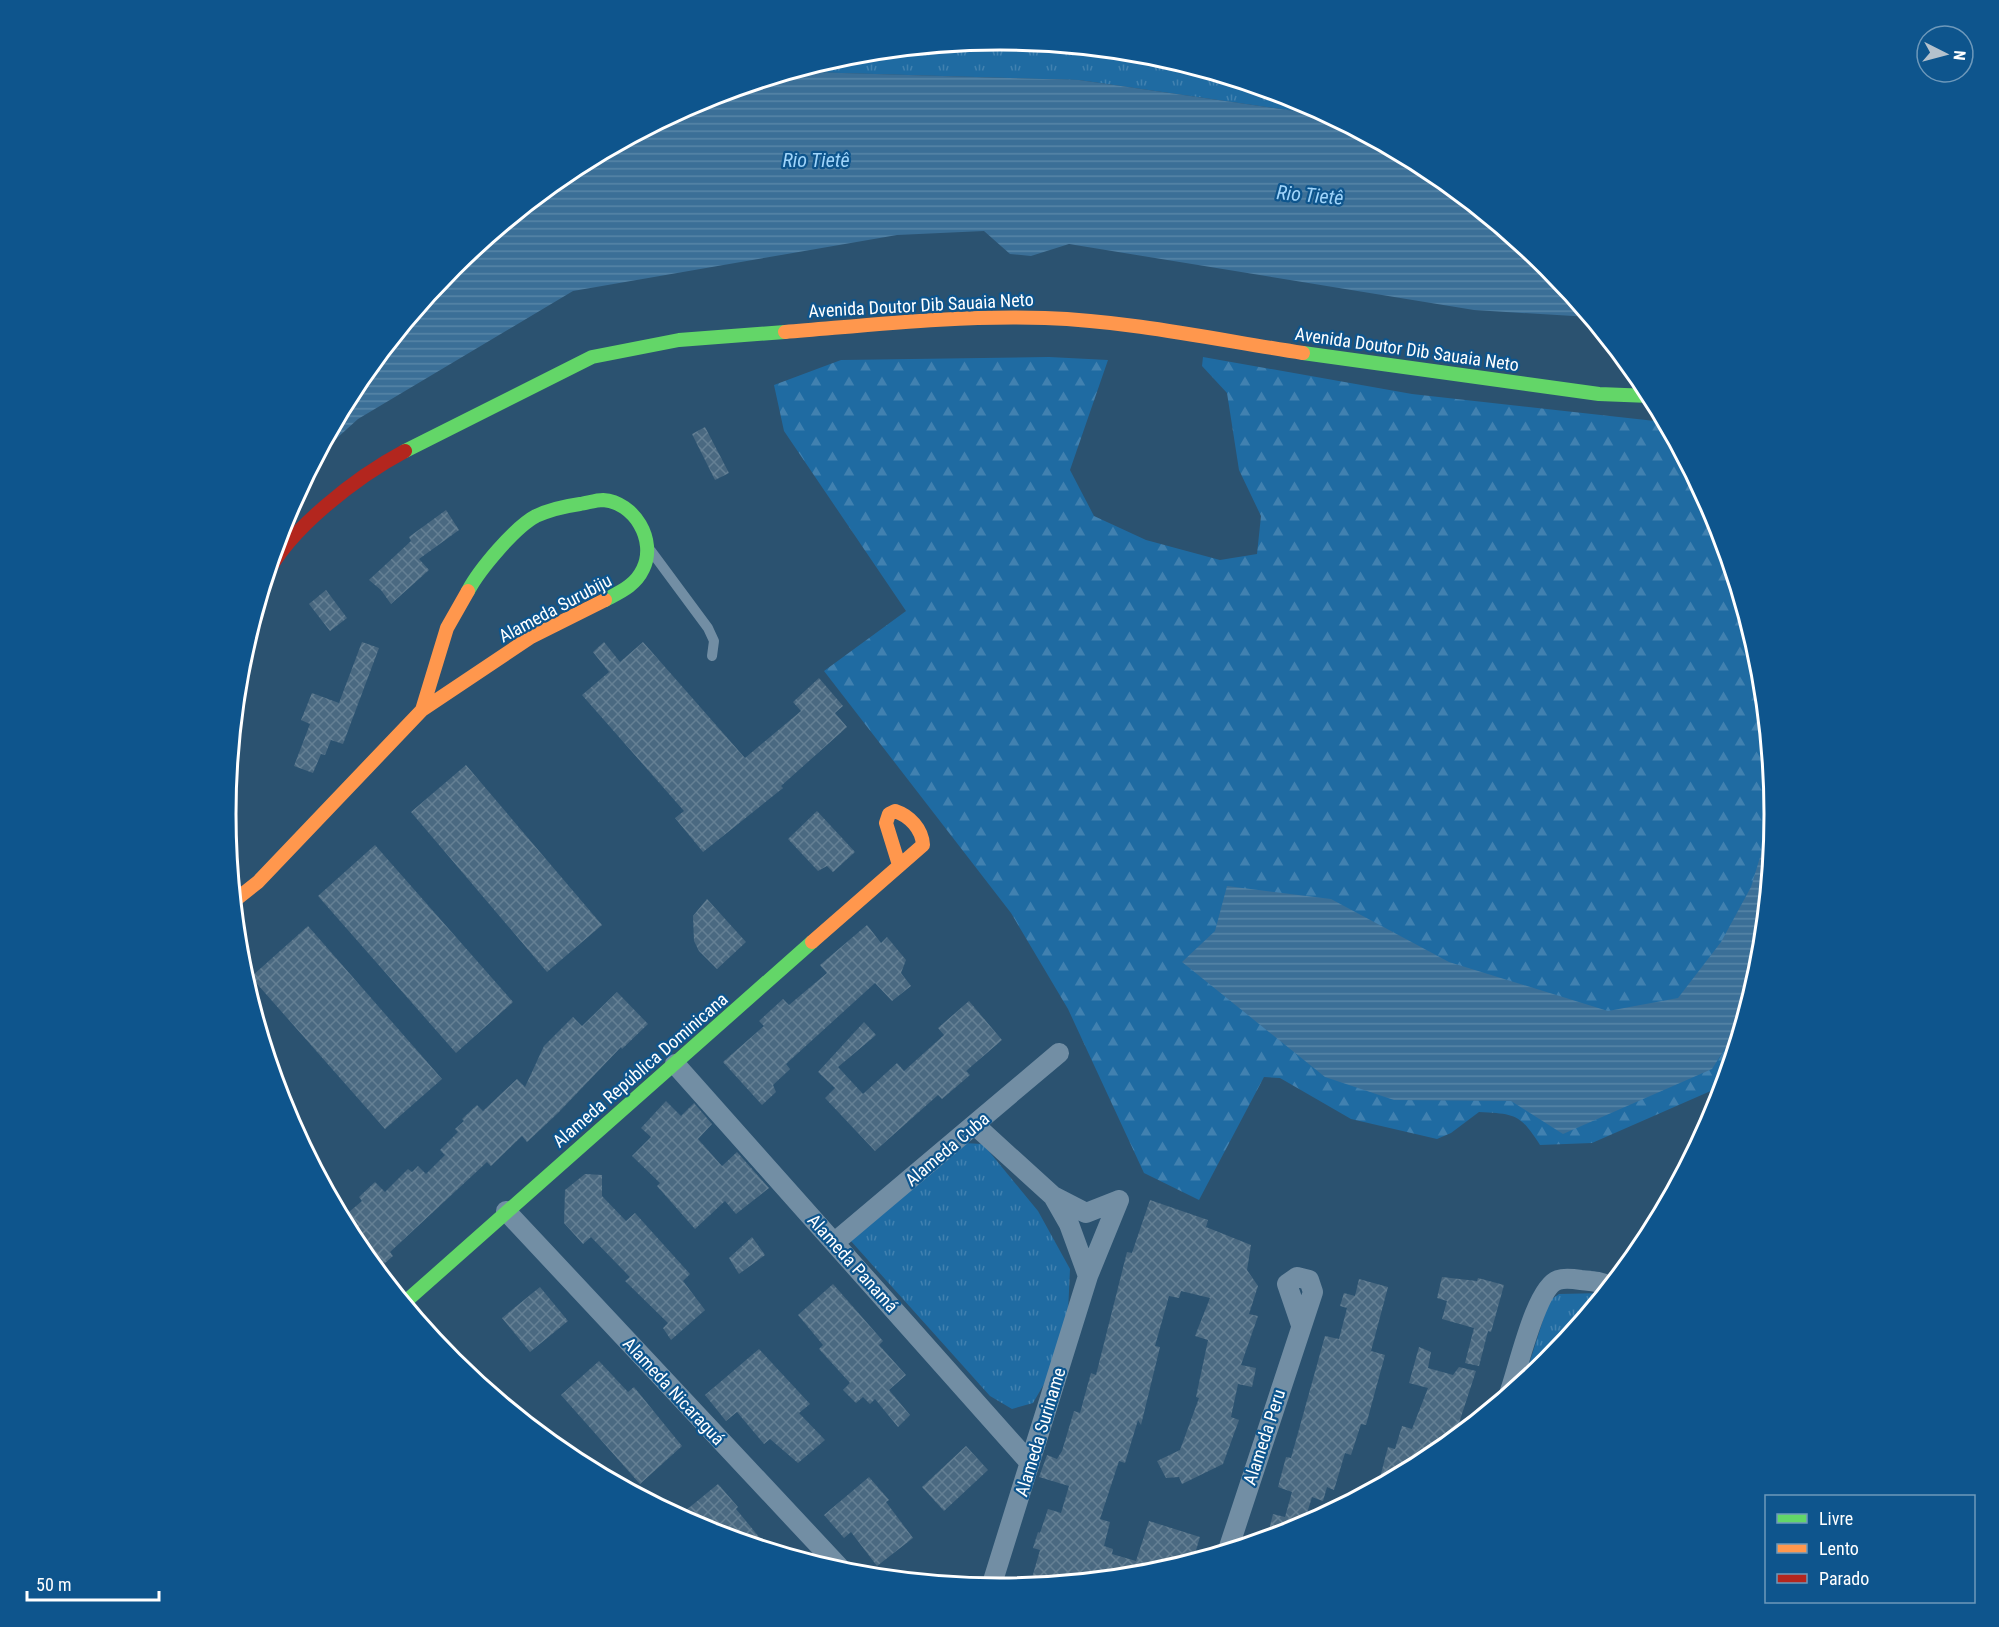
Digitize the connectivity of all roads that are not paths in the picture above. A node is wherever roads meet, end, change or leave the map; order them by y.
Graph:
1 (1639, 396) edge
2 (646, 544) junction
3 (282, 551) edge
4 (712, 656) dead end
5 (422, 711) junction
6 (899, 865) dead end
7 (240, 896) edge
8 (1059, 1053) dead end
9 (675, 1064) junction
10 (976, 1126) junction
11 (1053, 1196) junction
12 (506, 1211) junction
13 (835, 1242) junction
14 (1088, 1276) junction
15 (1603, 1283) edge
16 (410, 1299) edge
17 (1301, 1325) dead end
18 (1515, 1377) edge
19 (1030, 1463) junction
20 (1231, 1541) edge
21 (831, 1558) edge
22 (994, 1578) edge

1 - 3 street, Avenida Doutor Dib Sauaia Neto
2 - 4 lane
2 - 5 street, Alameda Surubiju
2 - 5 street, Alameda Surubiju
5 - 7 street, Alameda Surubiju
6 - 9 street, Alameda República Dominicana
8 - 10 street, Alameda Cuba
9 - 12 street, Alameda República Dominicana
9 - 13 street, Alameda Panamá
10 - 11 street
10 - 13 street, Alameda Cuba
11 - 14 street
11 - 14 street, Alameda Suriname
12 - 16 street, Alameda República Dominicana
12 - 21 street, Alameda Nicaraguá
13 - 19 street, Alameda Panamá
14 - 19 street, Alameda Suriname
15 - 18 street
17 - 20 street, Alameda Peru
19 - 22 street, Alameda Suriname

